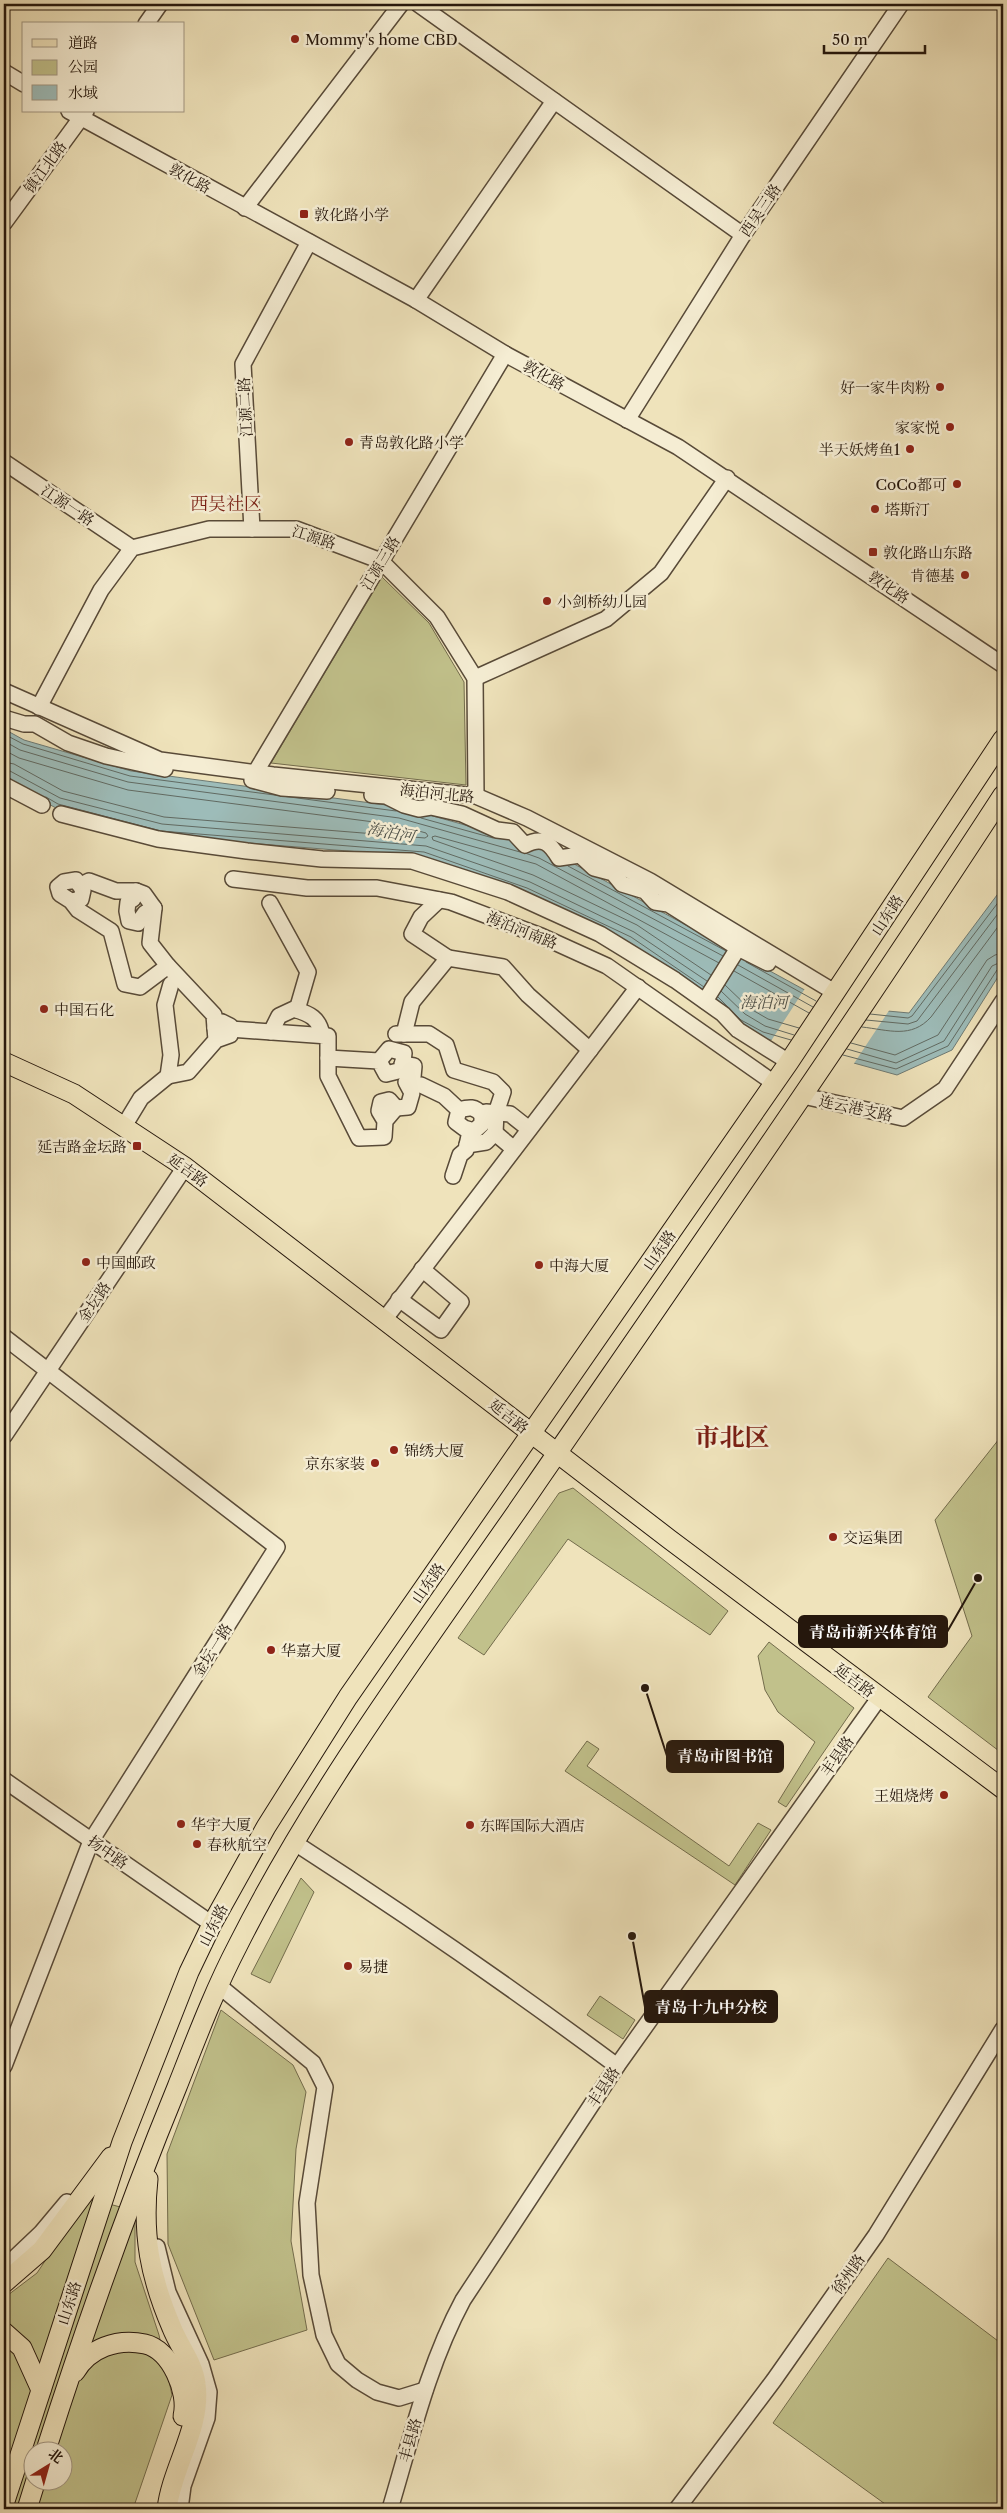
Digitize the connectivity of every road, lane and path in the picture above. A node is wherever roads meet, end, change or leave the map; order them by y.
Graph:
1 (160, 4) edge
2 (401, 4) edge
3 (418, 4) edge
4 (901, 4) edge
5 (147, 22) edge
6 (4, 72) edge
7 (22, 83) edge
8 (554, 101) junction
9 (78, 114) edge
10 (245, 208) junction
11 (4, 223) edge
12 (743, 235) junction
13 (308, 242) junction
14 (416, 300) junction
15 (505, 354) junction
16 (627, 420) junction
17 (4, 462) edge
18 (727, 478) junction
19 (252, 528) junction
20 (132, 548) junction
21 (381, 562) junction
22 (1003, 665) edge
23 (476, 678) junction
24 (4, 691) edge
25 (39, 708) junction
26 (4, 718) edge
27 (1003, 739) edge
28 (255, 773) junction
29 (4, 785) edge
30 (1003, 795) edge
31 (476, 796) junction
32 (42, 805) dead end
33 (61, 814) dead end
34 (233, 879) dead end
35 (136, 891) junction
36 (439, 900) junction
37 (270, 903) dead end
38 (154, 908) junction
39 (738, 948) junction
40 (448, 958) junction
41 (168, 966) junction
42 (816, 981) junction
43 (171, 984) dead end
44 (638, 987) junction
45 (836, 993) junction
46 (705, 1001) junction
47 (1003, 1001) edge
48 (297, 1010) junction
49 (220, 1032) junction
50 (271, 1032) junction
51 (404, 1034) junction
52 (322, 1035) junction
53 (590, 1050) junction
54 (394, 1051) junction
55 (793, 1056) junction
56 (328, 1058) junction
57 (379, 1061) junction
58 (4, 1062) edge
59 (402, 1064) junction
60 (168, 1076) junction
61 (774, 1082) junction
62 (415, 1085) junction
63 (803, 1096) junction
64 (459, 1110) junction
65 (480, 1112) junction
66 (496, 1113) junction
67 (124, 1126) junction
68 (529, 1129) junction
69 (470, 1130) junction
70 (495, 1133) junction
71 (467, 1145) junction
72 (514, 1149) junction
73 (185, 1167) junction
74 (453, 1176) dead end
75 (422, 1269) junction
76 (399, 1300) junction
77 (384, 1320) junction
78 (4, 1337) edge
79 (48, 1370) junction
80 (532, 1434) junction
81 (4, 1436) edge
82 (556, 1453) junction
83 (878, 1698) junction
84 (4, 1780) edge
85 (1003, 1789) edge
86 (91, 1841) junction
87 (294, 1843) junction
88 (212, 1924) junction
89 (218, 1985) junction
90 (1002, 2033) edge
91 (8, 2044) edge
92 (4, 2066) edge
93 (617, 2066) junction
94 (122, 2142) junction
95 (150, 2151) junction
96 (146, 2214) junction
97 (6, 2277) edge
98 (4, 2332) edge
99 (66, 2386) junction
100 (41, 2390) junction
101 (425, 2390) junction
102 (49, 2440) edge
103 (33, 2490) edge
104 (4, 2504) edge
105 (27, 2509) edge
106 (155, 2509) edge
107 (167, 2509) edge
108 (180, 2509) edge
109 (390, 2509) edge
110 (677, 2509) edge

1 - 5 street
2 - 10 street
3 - 8 street
4 - 12 street, 西吴三路
6 - 7 street
8 - 12 street
8 - 14 street
9 - 10 street, 敦化路
9 - 11 street, 镇江北路
10 - 13 street, 敦化路
12 - 16 street, 西吴三路
13 - 14 street, 敦化路
13 - 19 street, 江源二路
14 - 15 street, 敦化路
15 - 16 street, 敦化路
15 - 21 street, 江源三路
16 - 18 street, 敦化路
17 - 20 street, 江源一路
18 - 22 street, 敦化路
18 - 23 street
19 - 20 street, 江源路
19 - 21 street, 江源路
20 - 25 street
21 - 23 street, 江源路
21 - 28 street, 江源三路
23 - 31 street
24 - 25 street, 海泊河北路
25 - 28 street, 海泊河北路
26 - 39 street
27 - 45 main road, 山东路
28 - 31 street, 海泊河北路
29 - 32 street
30 - 63 main road, 山东路
31 - 42 street, 海泊河北路
33 - 46 street
34 - 36 street, 海泊河南路
35 - 38 street
35 - 38 street
35 - 41 street
36 - 40 street
36 - 44 street, 海泊河南路
37 - 48 street
38 - 41 street
39 - 42 street
39 - 46 street
40 - 51 street
40 - 53 street
41 - 49 street
42 - 45 street, 海泊河北路
43 - 60 street
44 - 53 street
44 - 61 street, 海泊河南路
45 - 55 main road, 山东路
46 - 55 street
47 - 63 street, 连云港支路
48 - 50 street
48 - 52 street
49 - 50 street
49 - 60 street
50 - 52 street
51 - 54 street
51 - 66 street
52 - 56 street
53 - 68 street
54 - 57 street
54 - 59 street
55 - 61 main road, 山东路
56 - 57 street
56 - 62 street
57 - 59 street
58 - 67 main road, 延吉路
59 - 62 street
60 - 67 street
61 - 80 main road, 山东路
62 - 64 street
63 - 82 main road, 山东路
64 - 65 street
64 - 69 street
65 - 66 street
65 - 69 street
66 - 68 street
66 - 70 street
67 - 73 main road, 延吉路
68 - 72 street
69 - 71 street
70 - 71 street
70 - 72 street
71 - 74 street
72 - 75 street
73 - 77 main road, 延吉路
73 - 79 street, 金坛路
75 - 76 street
75 - 76 street
76 - 77 street
77 - 80 main road, 延吉路
78 - 79 street, 金坛一路
79 - 81 street, 金坛路
79 - 86 street, 金坛一路
80 - 82 main road, 延吉路
80 - 88 main road, 山东路
82 - 83 main road, 延吉路
82 - 87 main road, 山东路
83 - 85 main road, 延吉路
83 - 93 street, 丰县路
84 - 86 street, 扬中路
86 - 88 street, 扬中路
86 - 91 street, 金坛一路
87 - 89 main road, 山东路
87 - 93 street
88 - 94 main road, 山东路
89 - 95 main road, 山东路
89 - 101 street
90 - 110 street, 徐州路
91 - 92 street, 金坛一路
93 - 101 street, 丰县路
94 - 97 main road
94 - 100 main road, 山东路
95 - 96 main road
95 - 99 main road, 山东路
96 - 107 main road
96 - 108 street
98 - 100 main road
99 - 102 main road, 山东路
99 - 106 main road
100 - 104 main road, 山东路
101 - 109 street, 丰县路
103 - 105 main road

